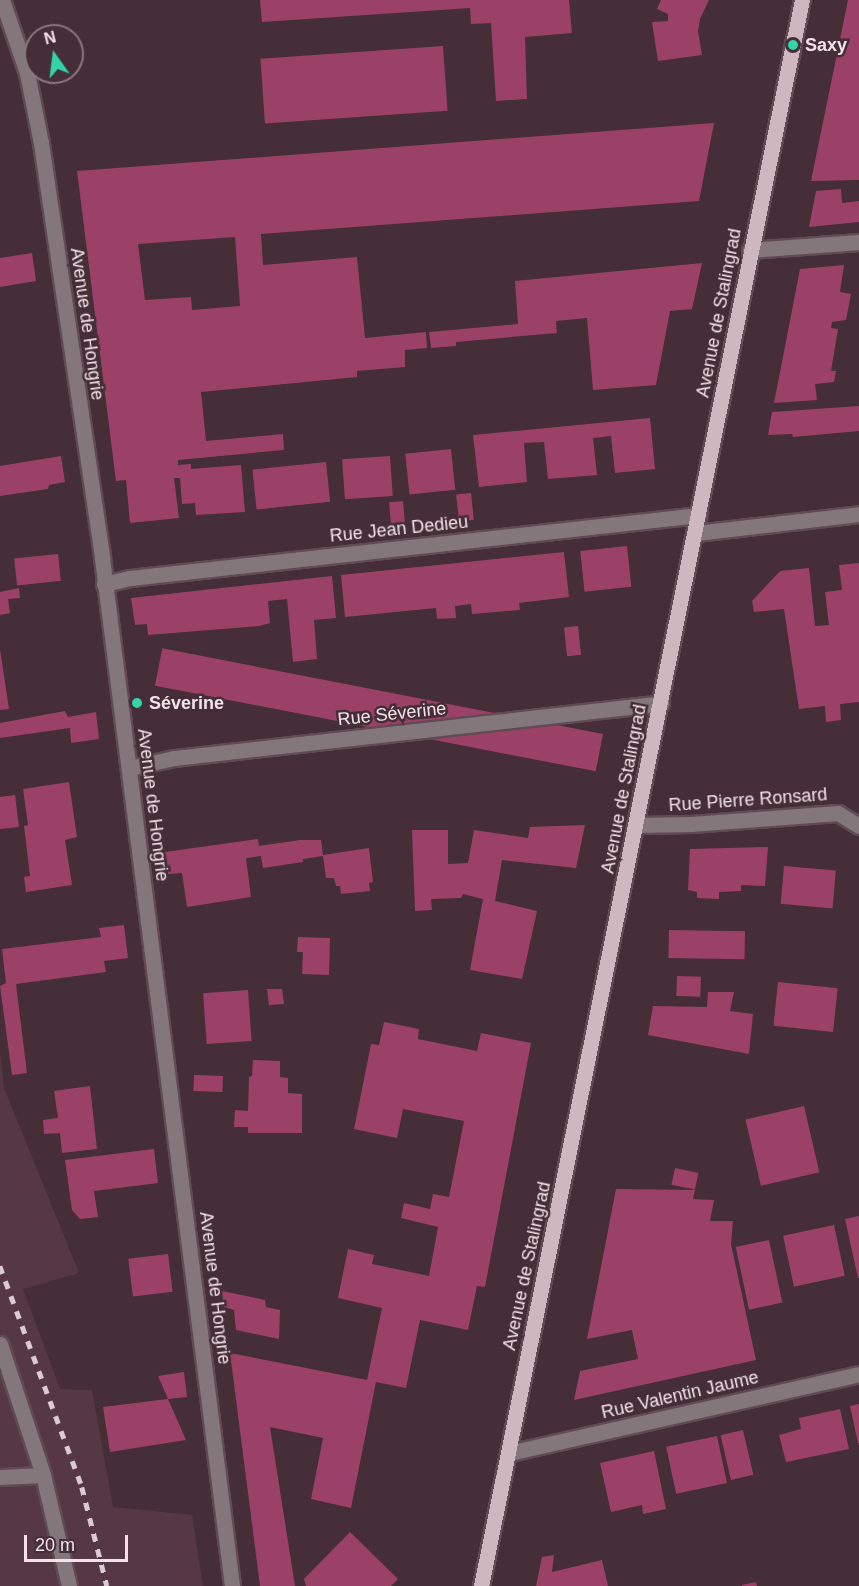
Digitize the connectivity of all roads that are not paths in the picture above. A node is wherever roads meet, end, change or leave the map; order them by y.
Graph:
1 (2, 0) edge
2 (802, 0) edge
3 (859, 242) edge
4 (750, 250) junction
5 (859, 514) edge
6 (699, 515) junction
7 (696, 533) junction
8 (104, 584) junction
9 (661, 703) junction
10 (129, 768) junction
11 (637, 825) junction
12 (859, 826) edge
13 (0, 1344) edge
14 (859, 1374) edge
15 (509, 1453) junction
16 (43, 1474) junction
17 (0, 1477) edge
18 (69, 1586) edge
19 (232, 1586) edge
20 (482, 1586) edge

1 - 8 street, Avenue de Hongrie
2 - 4 main road, Avenue de Stalingrad
3 - 4 street
4 - 6 main road, Avenue de Stalingrad
5 - 7 street
6 - 7 main road, Avenue de Stalingrad
6 - 8 street, Rue Jean Dedieu
7 - 9 main road, Avenue de Stalingrad
8 - 10 street, Avenue de Hongrie
9 - 10 street, Rue Séverine
9 - 11 main road, Avenue de Stalingrad
10 - 19 street, Avenue de Hongrie
11 - 12 street, Rue Pierre Ronsard
11 - 15 main road, Avenue de Stalingrad
13 - 16 street
14 - 15 street, Rue Valentin Jaume
15 - 20 main road, Avenue de Stalingrad
16 - 17 street
16 - 18 street

